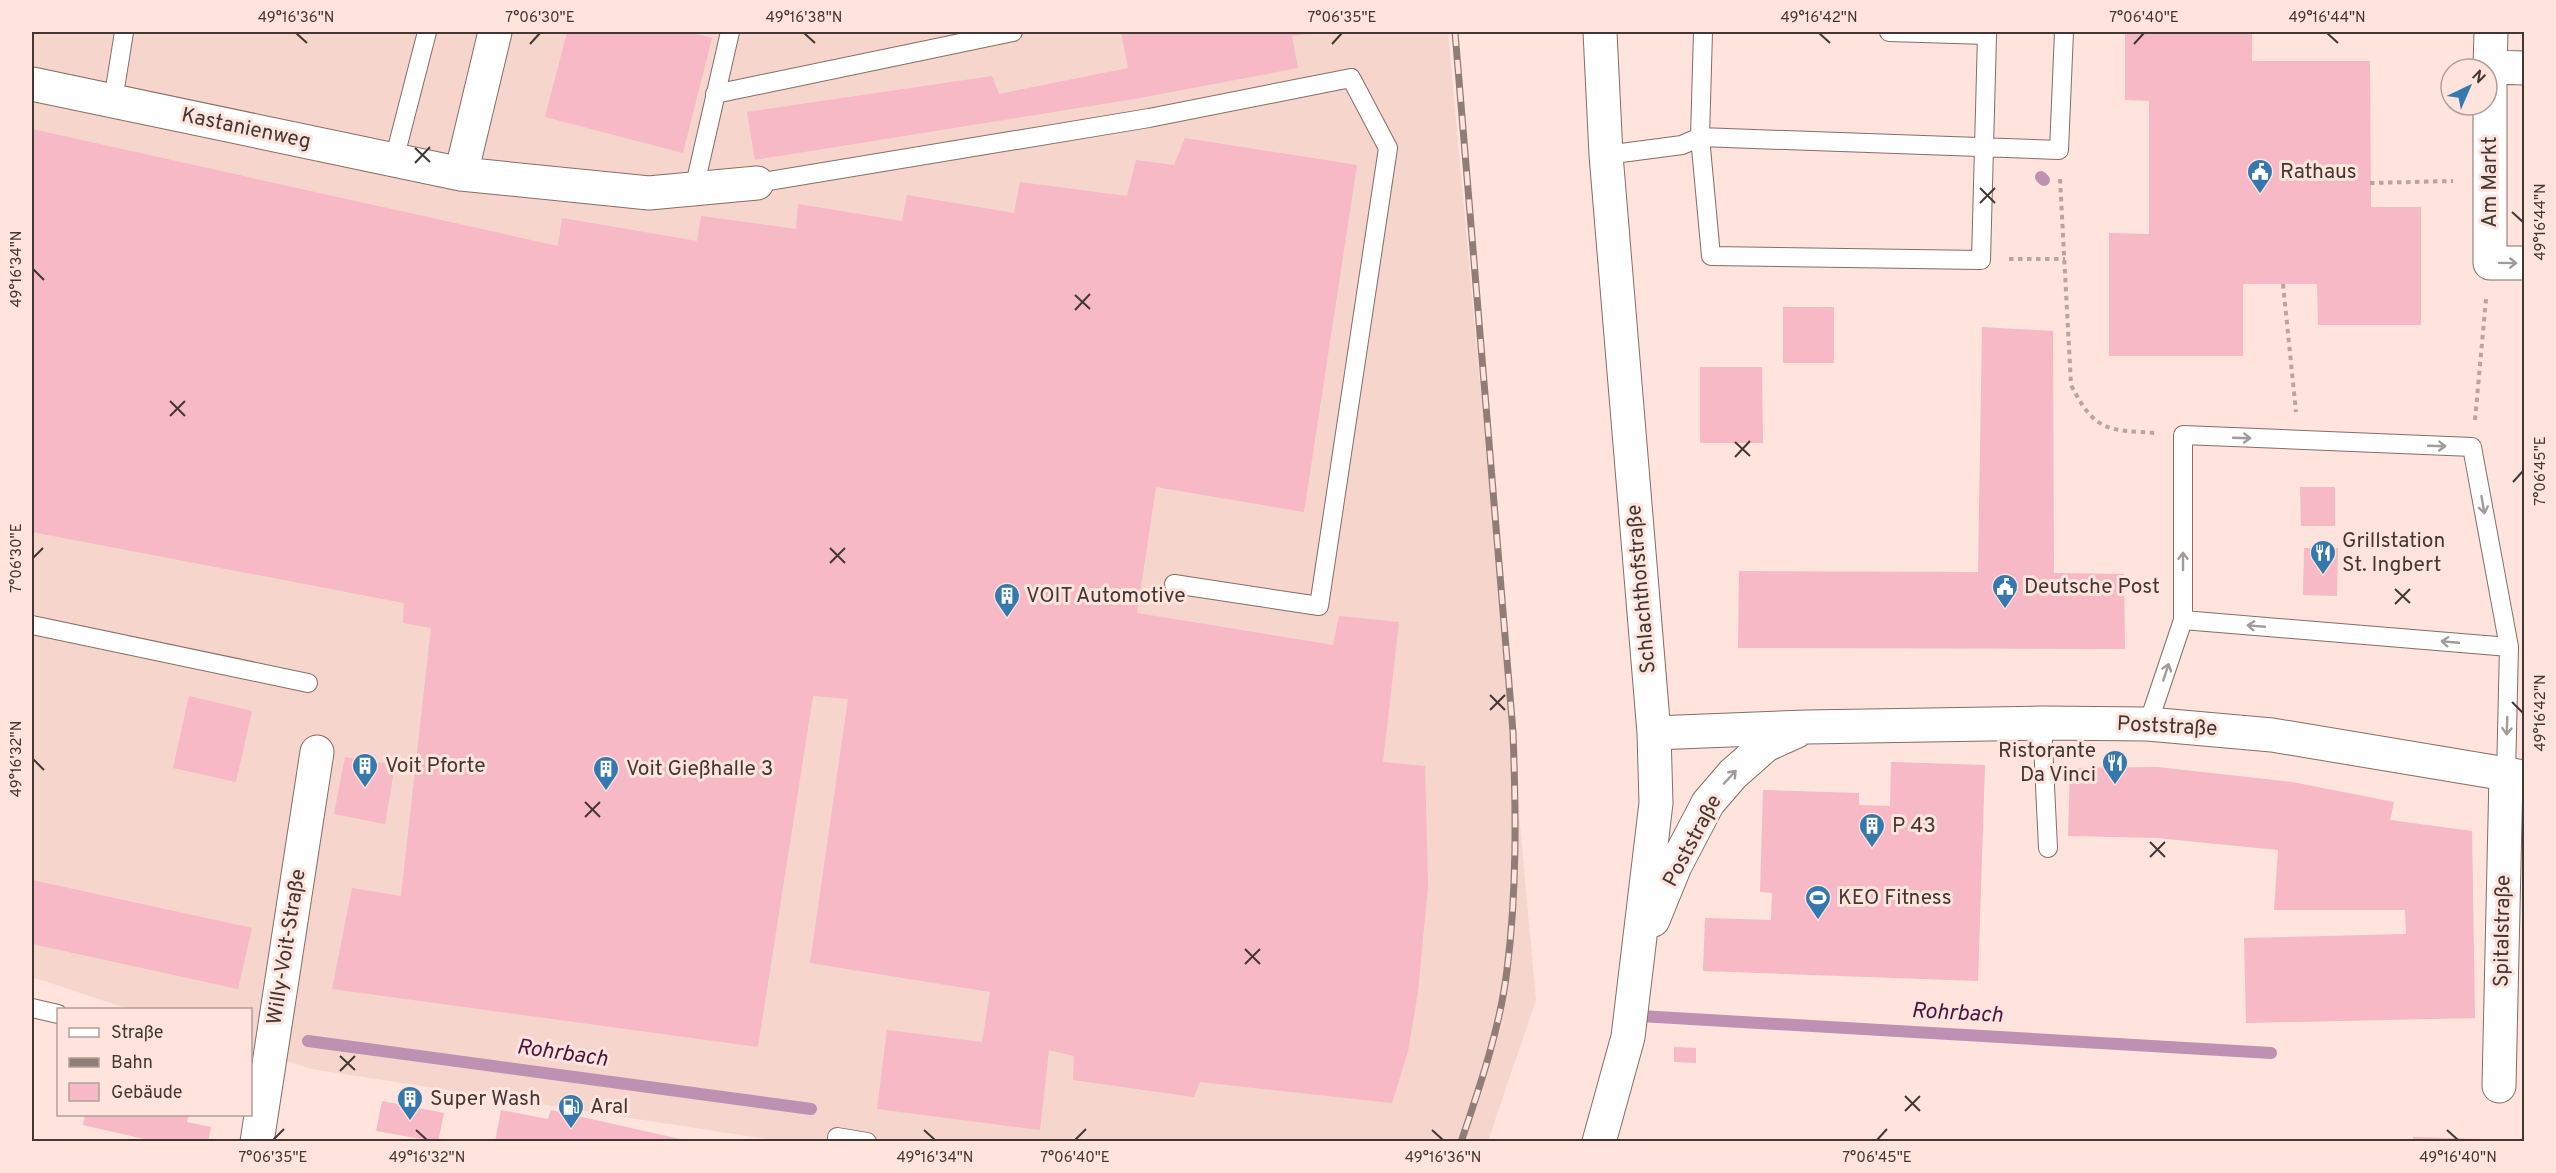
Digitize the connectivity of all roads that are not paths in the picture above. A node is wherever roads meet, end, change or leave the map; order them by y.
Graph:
1 (124, 32) edge
2 (427, 32) edge
3 (495, 32) edge
4 (730, 32) edge
5 (1013, 32) edge
6 (1599, 32) edge
7 (1703, 32) edge
8 (1889, 32) edge
9 (2064, 32) edge
10 (2491, 32) edge
11 (2490, 57) edge
12 (2499, 67) edge
13 (2524, 68) edge
14 (32, 84) edge
15 (715, 94) junction
16 (113, 101) junction
17 (2490, 117) edge
18 (1700, 137) junction
19 (1984, 149) junction
20 (1606, 155) junction
21 (394, 160) junction
22 (461, 174) junction
23 (757, 183) joint
24 (694, 189) junction
25 (2524, 263) edge
26 (1174, 584) dead end
27 (2183, 620) junction
28 (32, 625) edge
29 (2509, 647) junction
30 (308, 683) dead end
31 (2042, 723) junction
32 (2148, 724) junction
33 (1806, 727) junction
34 (1654, 734) junction
35 (317, 752) dead end
36 (2515, 776) edge
37 (2048, 848) dead end
38 (1638, 959) junction
39 (32, 1008) edge
40 (57, 1014) edge
41 (260, 1057) edge
42 (2499, 1086) dead end
43 (257, 1142) edge
44 (837, 1142) edge
45 (867, 1142) edge
46 (1599, 1142) edge

1 - 16 lane
2 - 21 lane
3 - 22 main road
4 - 15 lane
5 - 15 lane
6 - 20 main road, Schlachthofstraße
7 - 18 lane
8 - 19 lane
9 - 19 lane
10 - 11 main road, Am Markt
12 - 13 main road
14 - 16 main road, Kastanienweg
15 - 24 lane
16 - 21 main road, Kastanienweg
17 -> 25 main road, Am Markt
18 - 19 lane
18 - 19 lane
18 - 20 lane
20 - 34 main road, Schlachthofstraße
21 - 22 main road, Kastanienweg
22 - 24 main road, Kastanienweg
23 - 24 main road, Kastanienweg
23 - 26 lane
29 -> 27 lane
27 -> 29 lane
32 -> 27 lane
28 - 30 lane
29 -> 36 lane
31 - 32 main road, Poststraße
31 - 33 main road, Poststraße
31 - 37 lane
32 - 36 main road, Poststraße
33 - 34 main road, Poststraße
38 -> 33 main road, Poststraße
34 - 38 main road, Schlachthofstraße
35 - 41 main road, Willy-Voit-Straße
36 - 42 main road, Spitalstraße
38 - 46 main road, Schlachthofstraße
39 - 40 lane
41 - 43 main road, Willy-Voit-Straße
44 - 45 lane

